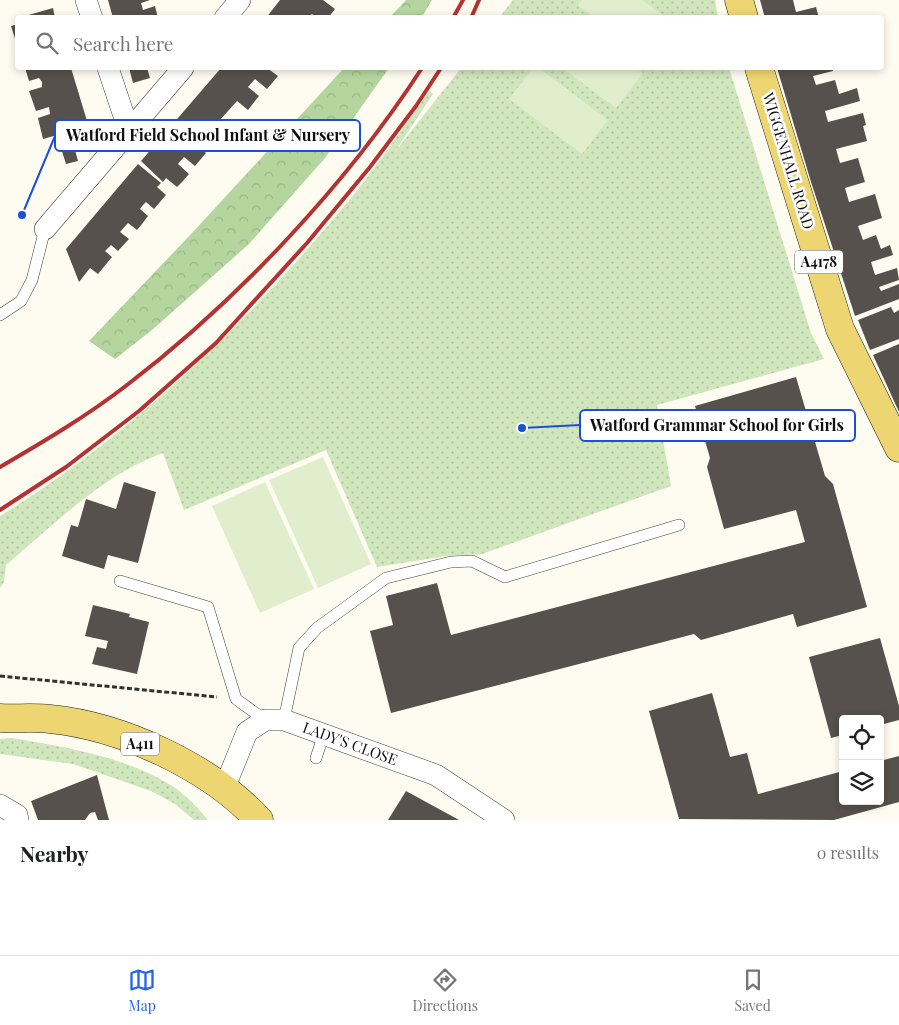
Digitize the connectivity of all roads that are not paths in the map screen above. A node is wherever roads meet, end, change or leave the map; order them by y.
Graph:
1 (86, 0) edge
2 (240, 0) edge
3 (739, 0) edge
4 (91, 15) edge
5 (228, 15) edge
6 (743, 15) edge
7 (109, 70) edge
8 (181, 70) edge
9 (760, 70) edge
10 (129, 131) junction
11 (45, 229) joint
12 (0, 315) edge
13 (899, 448) edge
14 (679, 525) dead end
15 (120, 581) dead end
16 (0, 718) edge
17 (274, 720) junction
18 (324, 734) junction
19 (316, 758) dead end
20 (236, 803) edge
21 (0, 805) edge
22 (18, 820) edge
23 (259, 820) edge
24 (504, 820) edge

1 - 4 street
2 - 5 street
3 - 6 main road
7 - 10 street
8 - 10 street
9 - 13 main road, WIGGENHALL ROAD / A4178
10 - 11 street
11 - 12 lane
14 - 17 lane
15 - 17 lane
16 - 20 main road, A411
17 - 18 street, LADY'S CLOSE
17 - 20 street
18 - 19 lane
18 - 24 street, LADY'S CLOSE
20 - 23 main road, A411
21 - 22 street

